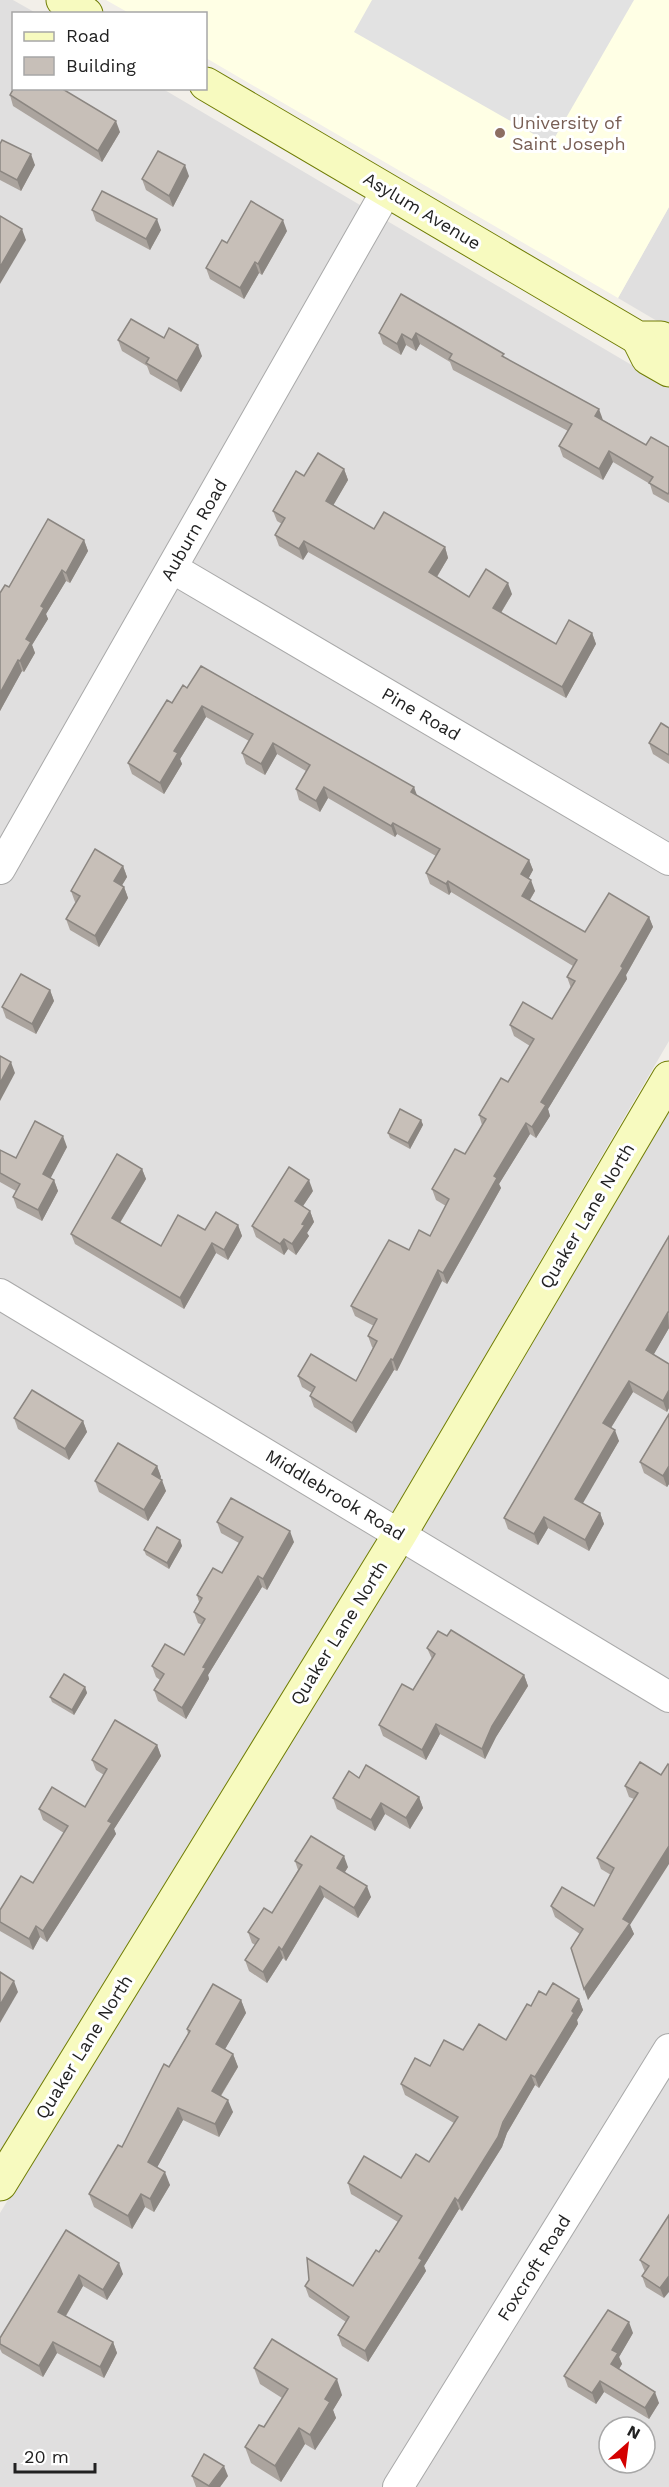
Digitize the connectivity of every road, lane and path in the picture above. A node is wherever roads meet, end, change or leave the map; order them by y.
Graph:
1 (63, 0) edge
2 (83, 12) edge
3 (207, 85) edge
4 (387, 190) junction
5 (653, 340) edge
6 (669, 370) edge
7 (172, 568) junction
8 (669, 860) edge
9 (0, 869) edge
10 (669, 1078) edge
11 (0, 1294) edge
12 (400, 1534) junction
13 (669, 1697) edge
14 (669, 2049) edge
15 (0, 2184) edge
16 (398, 2487) edge

1 - 2 street
3 - 4 street, Asylum Avenue
4 - 5 street, Asylum Avenue
4 - 7 street, Auburn Road
5 - 6 street, Asylum Avenue
7 - 8 street, Pine Road
7 - 9 street, Auburn Road
10 - 12 street, Quaker Lane North
11 - 12 street, Middlebrook Road
12 - 13 street, Middlebrook Road
12 - 15 street, Quaker Lane North
14 - 16 street, Foxcroft Road

